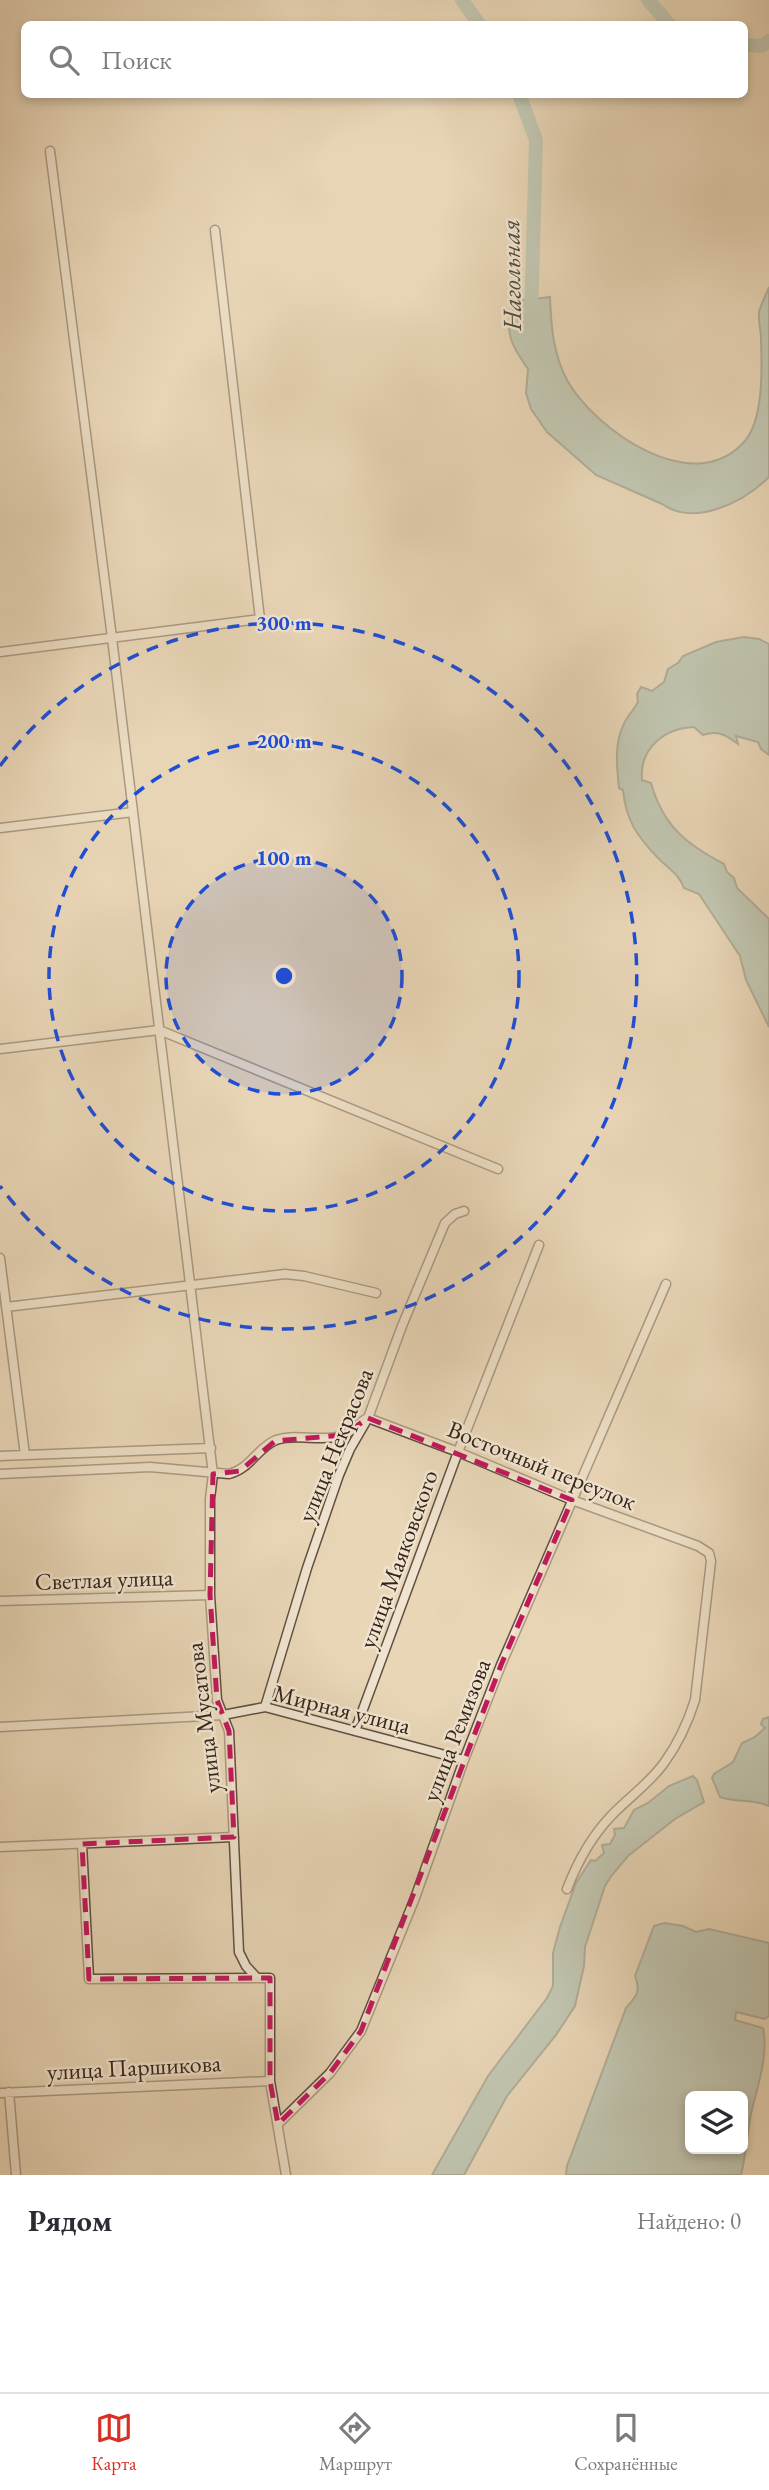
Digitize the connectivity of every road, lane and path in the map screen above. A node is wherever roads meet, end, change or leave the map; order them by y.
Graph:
1 (50, 151) dead end
2 (215, 230) dead end
3 (113, 638) junction
4 (0, 652) edge
5 (133, 812) junction
6 (0, 828) edge
7 (159, 1030) junction
8 (0, 1049) edge
9 (498, 1169) dead end
10 (464, 1211) dead end
11 (539, 1245) dead end
12 (0, 1258) edge
13 (666, 1284) dead end
14 (191, 1285) junction
15 (376, 1293) dead end
16 (6, 1307) junction
17 (368, 1418) junction
18 (211, 1448) junction
19 (458, 1452) junction
20 (0, 1455) edge
21 (25, 1455) junction
22 (0, 1474) edge
23 (213, 1474) junction
24 (572, 1500) junction
25 (210, 1595) junction
26 (0, 1601) edge
27 (265, 1707) junction
28 (223, 1714) junction
29 (0, 1727) edge
30 (355, 1731) junction
31 (464, 1760) junction
32 (234, 1837) junction
33 (82, 1844) junction
34 (0, 1847) edge
35 (567, 1889) dead end
36 (257, 1978) junction
37 (270, 2081) junction
38 (5, 2093) edge
39 (278, 2124) junction
40 (16, 2175) edge
41 (286, 2175) edge

1 - 3 street, улица Мусатова
2 - 3 street
3 - 4 street
3 - 5 street, улица Мусатова
5 - 6 street
5 - 7 street, улица Мусатова
7 - 8 street
7 - 9 street
7 - 14 street, улица Мусатова
10 - 17 street, улица Некрасова
11 - 19 street, улица Маяковского
12 - 16 street
13 - 24 street, улица Ремизова
14 - 15 street
14 - 16 street
14 - 18 street, улица Мусатова
16 - 21 street
17 - 19 street, Восточный переулок
17 - 23 street
17 - 27 street, улица Некрасова
18 - 21 street
18 - 23 street, улица Мусатова
19 - 24 street, Восточный переулок
19 - 30 street, улица Маяковского
20 - 21 street
22 - 23 street
23 - 25 street, улица Мусатова
24 - 31 street, улица Ремизова
24 - 35 street, Восточный переулок
25 - 26 street, Светлая улица
25 - 28 street, улица Мусатова
27 - 28 street, Мирная улица
27 - 30 street, Мирная улица
28 - 29 street, Мирная улица
28 - 32 street, улица Мусатова
30 - 31 street, Мирная улица
31 - 39 street, улица Ремизова
32 - 33 street
32 - 36 street, улица Мусатова
33 - 34 street
33 - 36 street
36 - 37 street, улица Мусатова
37 - 38 street, улица Паршикова
37 - 39 street
38 - 40 street
39 - 41 street

